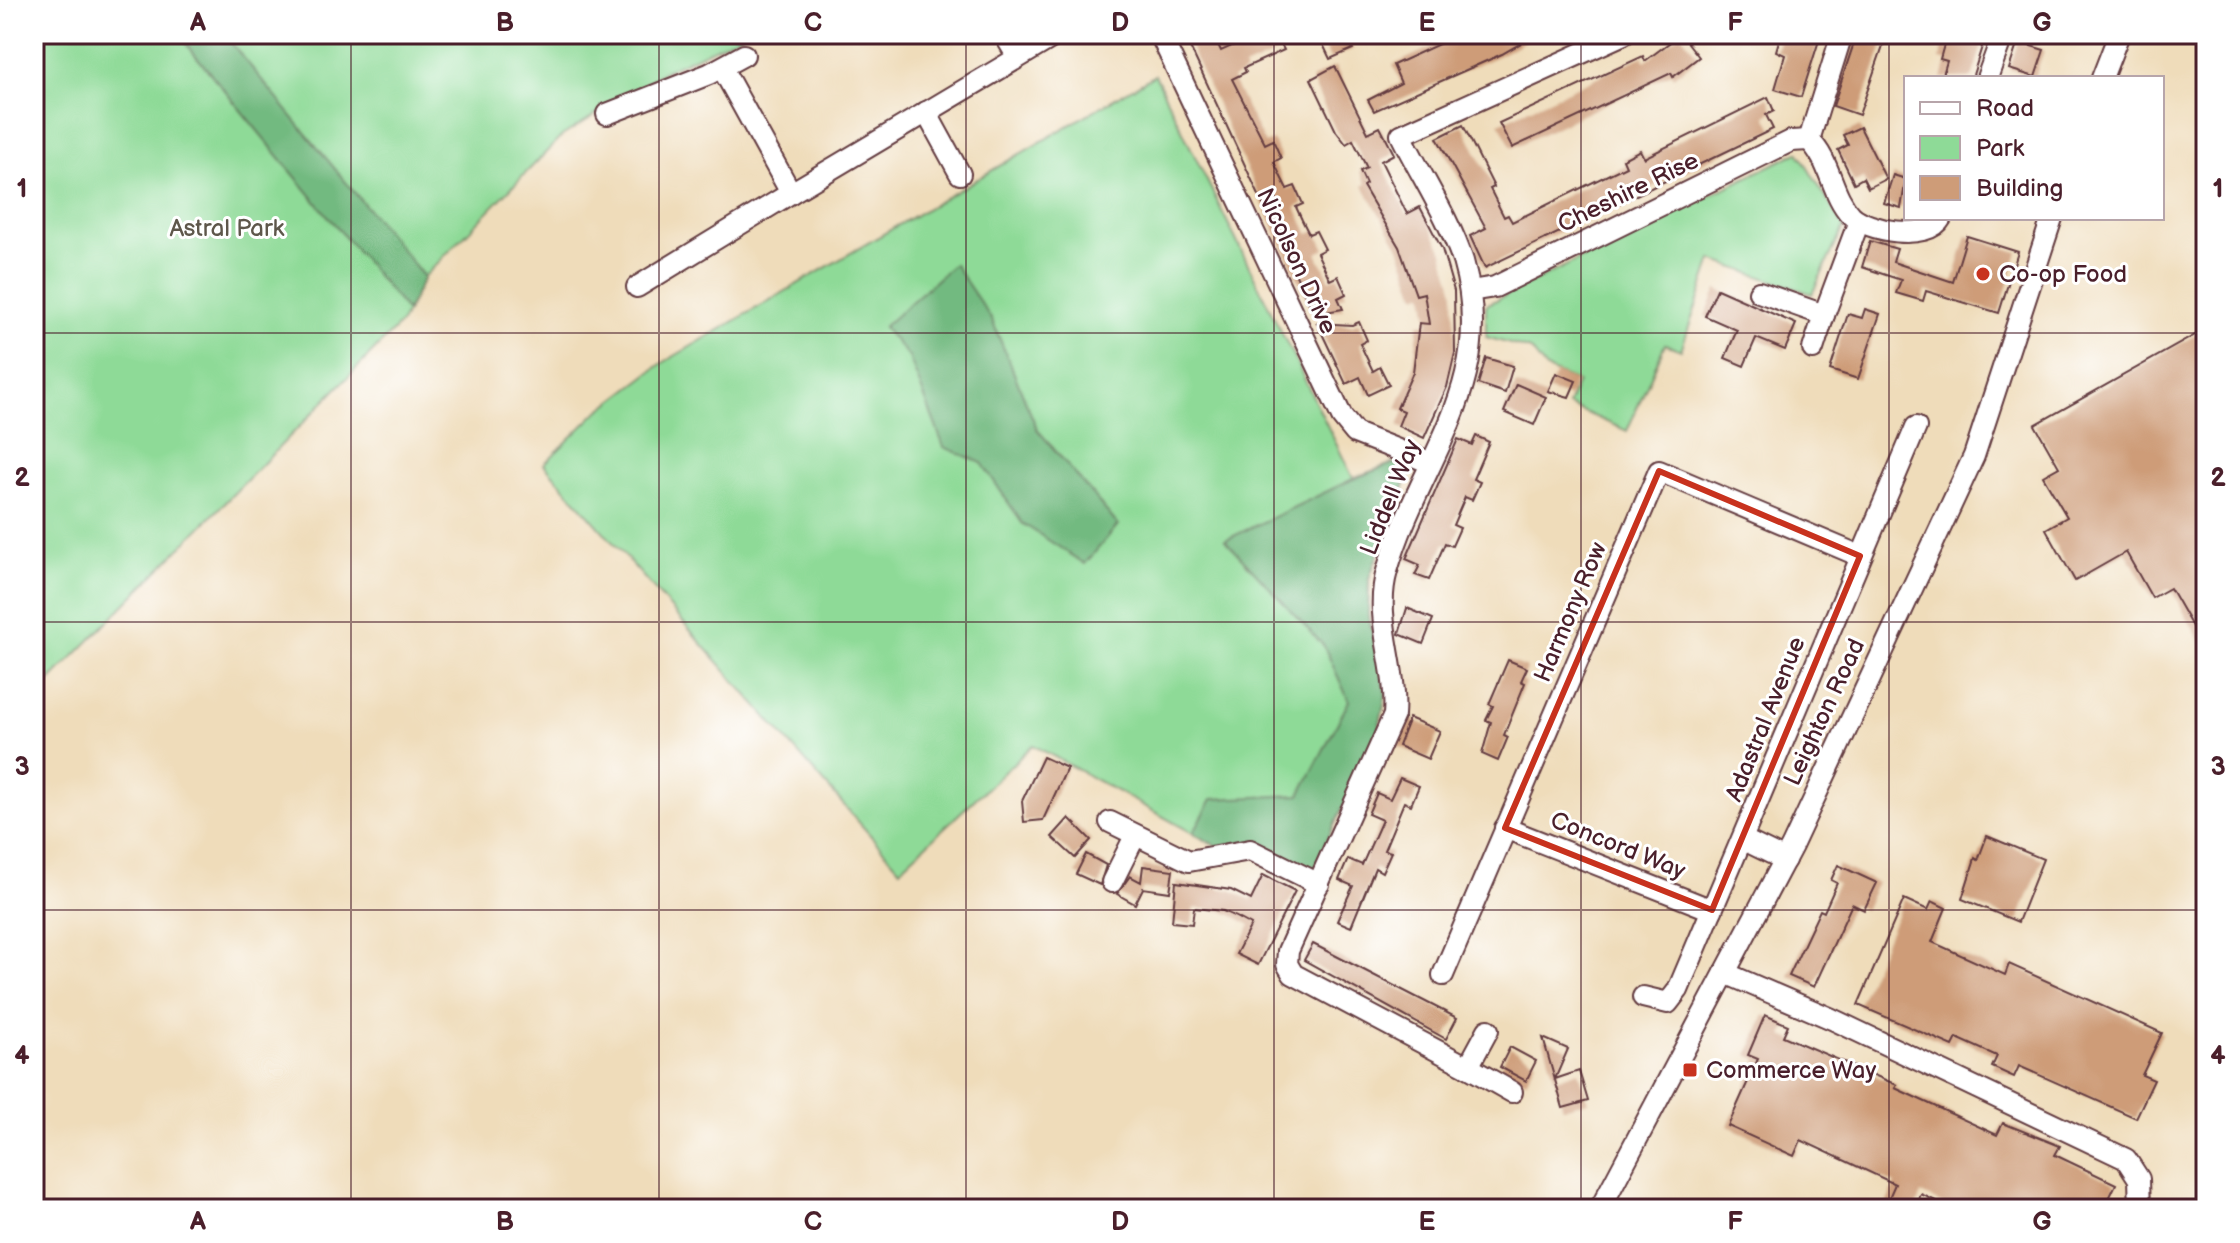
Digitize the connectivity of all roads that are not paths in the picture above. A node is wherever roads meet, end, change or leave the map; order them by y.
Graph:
1 (1004, 34) edge
2 (1058, 34) edge
3 (1160, 34) edge
4 (1624, 34) edge
5 (1842, 34) edge
6 (2003, 34) edge
7 (2119, 34) edge
8 (744, 55) dead end
9 (1017, 56) junction
10 (722, 68) junction
11 (1988, 76) edge
12 (2103, 76) edge
13 (926, 112) junction
14 (607, 114) dead end
15 (1809, 140) junction
16 (960, 174) dead end
17 (791, 193) junction
18 (1939, 220) edge
19 (2051, 220) edge
20 (1859, 221) junction
21 (637, 287) dead end
22 (1470, 291) junction
23 (1759, 292) dead end
24 (1824, 315) junction
25 (1813, 349) dead end
26 (1916, 427) dead end
27 (1431, 463) junction
28 (1860, 556) junction
29 (1110, 822) dead end
30 (1505, 828) junction
31 (1135, 836) junction
32 (1744, 840) junction
33 (1785, 860) junction
34 (1112, 882) dead end
35 (1319, 884) junction
36 (1712, 910) junction
37 (1725, 973) junction
38 (1443, 975) dead end
39 (1643, 997) dead end
40 (1488, 1030) dead end
41 (1468, 1067) junction
42 (1512, 1092) dead end
43 (1600, 1209) edge
44 (2140, 1209) edge

1 - 9 street
2 - 9 street
3 - 27 street, Nicolson Drive
4 - 22 street, Liddell Way
5 - 15 street
6 - 11 street
7 - 12 street
8 - 10 street
9 - 13 street
10 - 14 street
10 - 17 street
13 - 16 street
13 - 17 street
15 - 20 street
15 - 22 street, Cheshire Rise
17 - 21 street
18 - 20 street
19 - 33 street, Leighton Road
20 - 24 street
22 - 27 street, Liddell Way
23 - 24 street
24 - 25 street
26 - 28 street, Adastral Avenue
27 - 35 street, Liddell Way
28 - 30 street, Harmony Row
28 - 32 street, Adastral Avenue
29 - 31 street
30 - 36 street, Concord Way
30 - 38 street, Harmony Row
31 - 34 street
31 - 35 street
32 - 33 street
32 - 36 street, Adastral Avenue
33 - 37 street, Leighton Road
35 - 41 street, Liddell Way
36 - 39 street, Adastral Avenue
37 - 43 street, Leighton Road
37 - 44 street
40 - 41 street
41 - 42 street, Liddell Way

